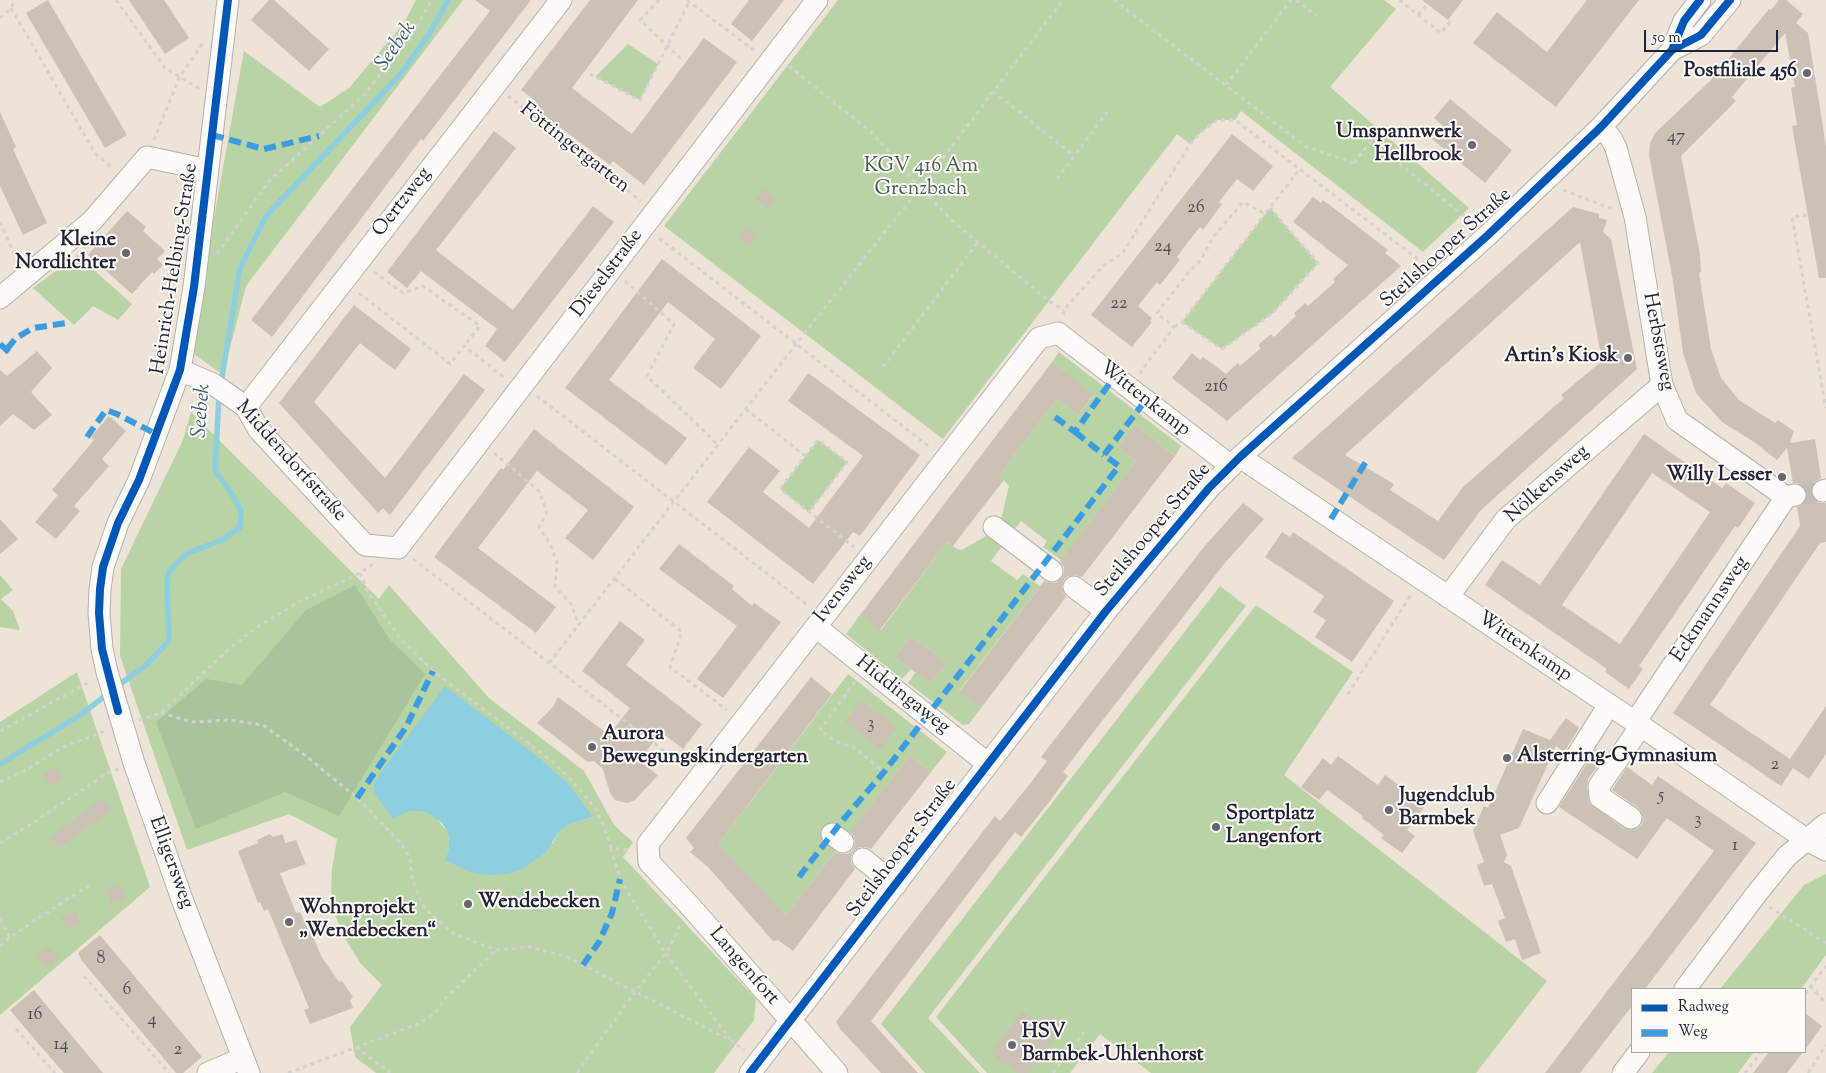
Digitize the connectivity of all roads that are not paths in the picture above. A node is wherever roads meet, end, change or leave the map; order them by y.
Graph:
1 (228, 0) edge
2 (561, 0) edge
3 (818, 0) edge
4 (1700, 0) edge
5 (1730, 0) edge
6 (1672, 50) junction
7 (1601, 127) junction
8 (208, 170) junction
9 (1, 294) edge
10 (1058, 333) joint
11 (180, 370) junction
12 (1662, 385) junction
13 (229, 396) junction
14 (1235, 461) junction
15 (1790, 496) joint
16 (994, 527) dead end
17 (398, 548) joint
18 (1052, 571) dead end
19 (1074, 587) dead end
20 (1448, 597) junction
21 (1106, 611) junction
22 (820, 622) junction
23 (102, 649) joint
24 (1609, 705) junction
25 (1638, 724) junction
26 (988, 764) junction
27 (1547, 803) dead end
28 (1632, 818) dead end
29 (1826, 824) edge
30 (1807, 840) junction
31 (1826, 850) edge
32 (649, 857) joint
33 (864, 859) dead end
34 (896, 885) junction
35 (1686, 988) edge
36 (790, 1022) junction
37 (1638, 1053) edge
38 (246, 1065) edge
39 (208, 1073) edge
40 (750, 1073) edge
41 (837, 1073) edge
42 (1623, 1073) edge

1 - 8 street, Heinrich-Helbing-Straße
2 - 13 street, Oertzweg
3 - 17 street, Dieselstraße
4 - 6 street, Steilshooper Straße
5 - 6 street, Steilshooper Straße
6 - 7 street, Steilshooper Straße
7 - 12 street, Herbstsweg
7 - 14 street, Steilshooper Straße
8 - 9 street
8 - 11 street, Heinrich-Helbing-Straße
10 - 14 street, Wittenkamp
10 - 22 street, Ivensweg
11 - 13 street
11 - 23 street, Heinrich-Helbing-Straße
12 - 15 street, Herbstsweg
12 - 20 street, Nölkensweg
13 - 17 street, Middendorfstraße
14 - 20 street, Wittenkamp
14 - 21 street, Steilshooper Straße
15 - 25 street, Eckmannsweg
16 - 18 street
19 - 21 street
20 - 24 street, Wittenkamp
21 - 26 street, Steilshooper Straße
22 - 26 street, Hiddingaweg
22 - 32 street, Ivensweg
23 - 38 street, Elligersweg
24 - 25 street, Wittenkamp
24 - 27 street
25 - 28 street, Eckmannsweg
25 - 30 street, Wittenkamp
26 - 34 street, Steilshooper Straße
29 - 30 street
30 - 31 street, Wittenkamp
30 - 35 street
32 - 36 street, Langenfort
33 - 34 street
34 - 36 street, Steilshooper Straße
36 - 40 street, Steilshooper Straße
36 - 41 street, Langenfort
37 - 42 street
38 - 39 street

